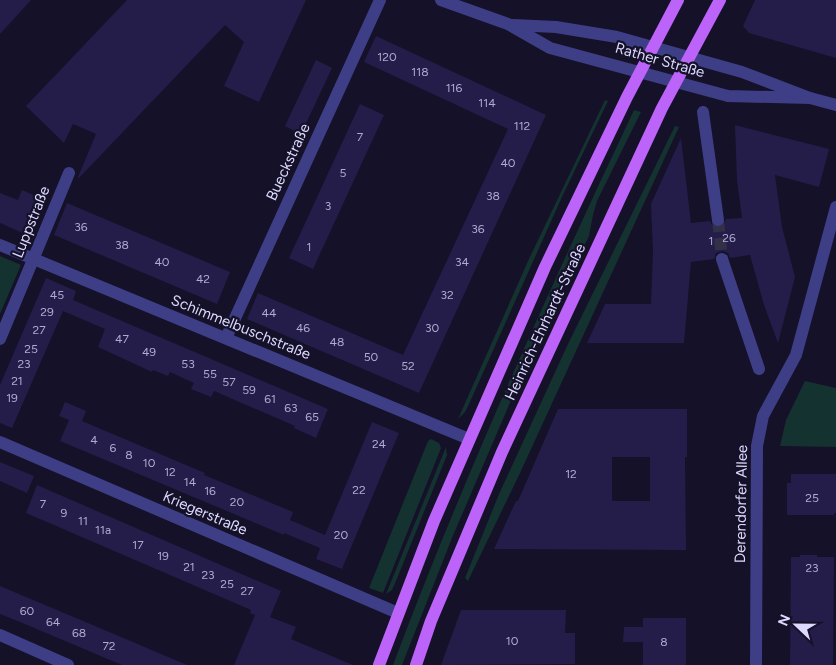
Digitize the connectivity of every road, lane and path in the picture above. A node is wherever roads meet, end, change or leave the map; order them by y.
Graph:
1 (380, 0) edge
2 (440, 0) edge
3 (678, 0) edge
4 (720, 0) edge
5 (508, 24) junction
6 (654, 47) junction
7 (690, 56) junction
8 (641, 71) junction
9 (676, 82) junction
10 (810, 98) junction
11 (836, 105) edge
12 (703, 112) dead end
13 (69, 173) dead end
14 (836, 207) edge
15 (718, 220) tunnel mouth
16 (0, 245) edge
17 (34, 259) junction
18 (722, 259) tunnel mouth
19 (226, 338) junction
20 (0, 339) edge
21 (759, 369) dead end
22 (469, 439) junction
23 (0, 442) edge
24 (398, 613) junction
25 (0, 635) edge
26 (68, 665) edge
27 (379, 665) edge
28 (416, 665) edge
29 (756, 665) edge

1 - 19 street, Bueckstraße
2 - 5 street, Rather Straße
3 - 6 main road, Heinrich-Ehrhardt-Straße
4 - 7 main road, Heinrich-Ehrhardt-Straße
5 - 6 street, Rather Straße
5 - 8 street, Rather Straße
6 - 7 street, Rather Straße
6 - 8 main road, Heinrich-Ehrhardt-Straße
7 - 9 main road, Heinrich-Ehrhardt-Straße
7 - 10 street, Rather Straße
8 - 9 street, Rather Straße
8 - 22 main road, Heinrich-Ehrhardt-Straße
9 - 10 street, Rather Straße
9 - 28 main road, Heinrich-Ehrhardt-Straße
10 - 11 street, Rather Straße
12 - 15 street
13 - 17 street, Luppstraße
14 - 29 street, Derendorfer Allee
16 - 17 street, Schimmelbuschstraße
17 - 19 street, Schimmelbuschstraße
17 - 20 street, Luppstraße
18 - 21 street
19 - 22 street, Schimmelbuschstraße
22 - 24 main road, Heinrich-Ehrhardt-Straße
23 - 24 street, Kriegerstraße
24 - 27 main road, Heinrich-Ehrhardt-Straße
25 - 26 street

